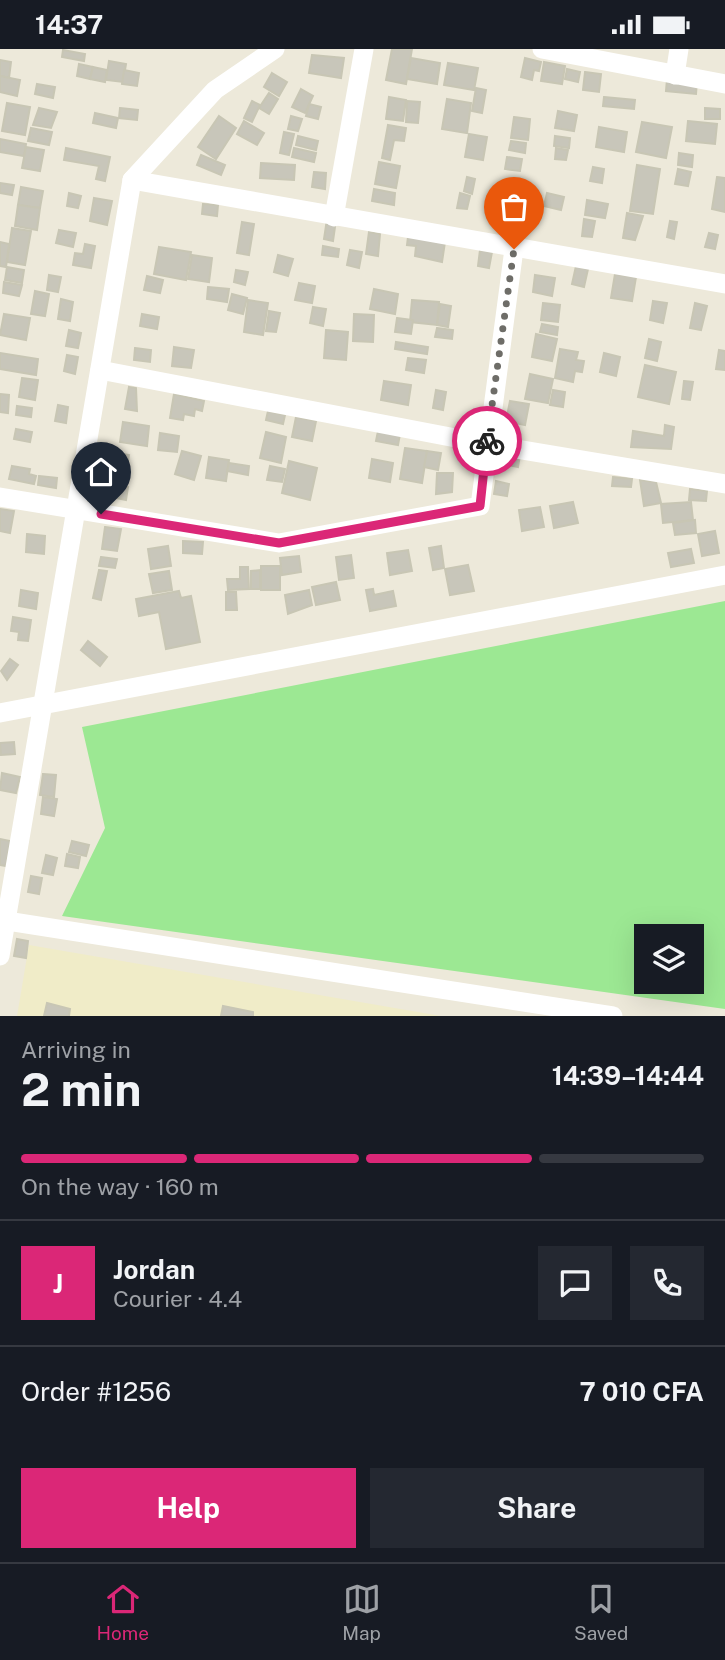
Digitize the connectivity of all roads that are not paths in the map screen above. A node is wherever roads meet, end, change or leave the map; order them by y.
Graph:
1 (275, 49) edge
2 (364, 49) edge
3 (542, 49) edge
4 (679, 49) edge
5 (675, 75) junction
6 (725, 84) edge
7 (132, 180) junction
8 (334, 216) junction
9 (514, 249) junction
10 (725, 284) edge
11 (100, 370) junction
12 (487, 444) junction
13 (725, 484) edge
14 (0, 497) edge
15 (76, 510) junction
16 (725, 575) edge
17 (43, 704) junction
18 (0, 713) edge
19 (3, 920) edge
20 (0, 956) edge
21 (613, 1016) edge

1 - 7 street
2 - 8 street
3 - 5 street
4 - 5 street
5 - 6 street
7 - 8 street
7 - 11 street
8 - 9 street
9 - 10 street
9 - 12 street
11 - 12 street
11 - 15 street
12 - 13 street
12 - 15 street
14 - 15 street
15 - 17 street
16 - 17 street
17 - 18 street
17 - 19 street
19 - 20 street
19 - 21 street

